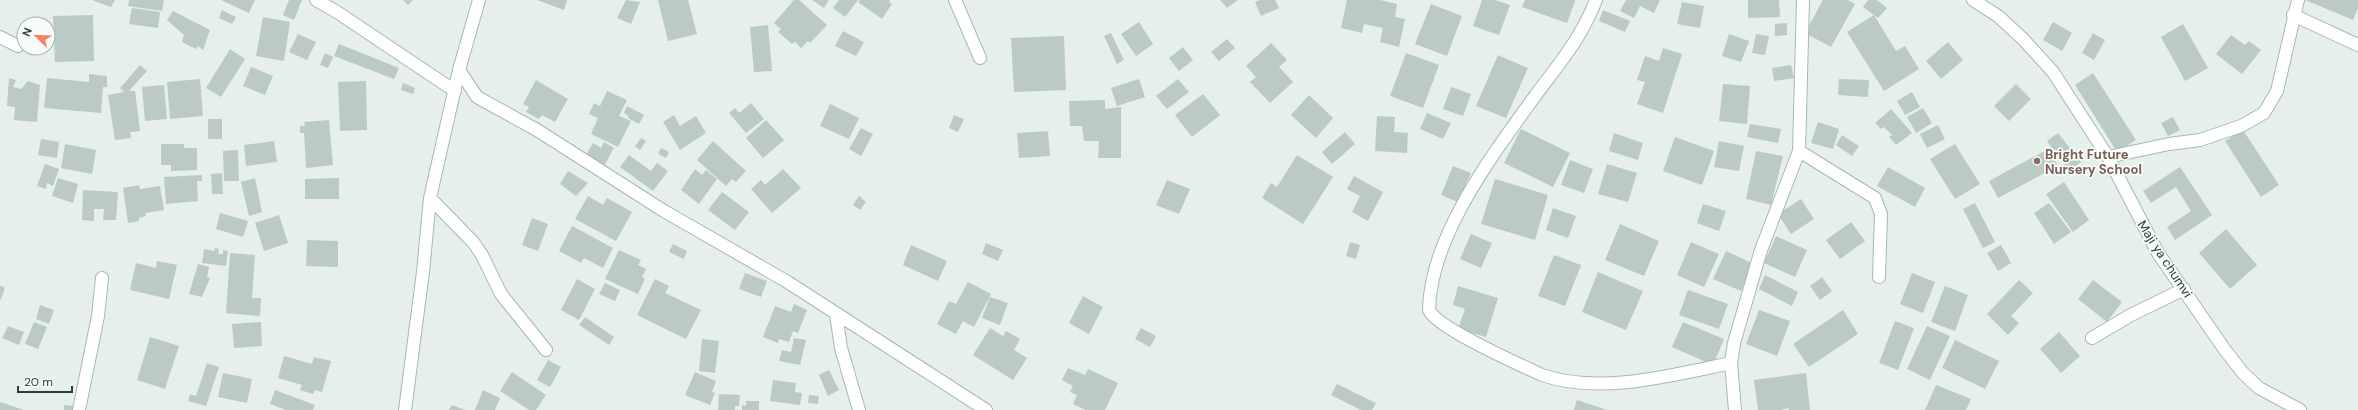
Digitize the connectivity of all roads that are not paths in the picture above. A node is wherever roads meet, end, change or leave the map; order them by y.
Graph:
1 (316, 0) edge
2 (479, 0) edge
3 (955, 0) edge
4 (1596, 0) edge
5 (1803, 0) edge
6 (1973, 0) edge
7 (2298, 0) edge
8 (2293, 15) junction
9 (0, 37) edge
10 (16, 45) edge
11 (2358, 45) edge
12 (980, 58) dead end
13 (459, 70) junction
14 (455, 91) junction
15 (1799, 151) junction
16 (2108, 157) junction
17 (430, 198) junction
18 (1879, 277) dead end
19 (102, 278) dead end
20 (2184, 289) junction
21 (836, 314) junction
22 (2092, 338) dead end
23 (546, 350) dead end
24 (1731, 363) junction
25 (80, 410) edge
26 (405, 410) edge
27 (859, 410) edge
28 (986, 410) edge
29 (1736, 410) edge
30 (2300, 410) edge

1 - 14 street
2 - 13 street
3 - 12 street
4 - 24 street
5 - 15 street
6 - 16 street, Maji ya chumvi
7 - 8 street
8 - 11 street
8 - 16 street
9 - 10 street
13 - 14 street
13 - 21 street
14 - 17 street
15 - 18 street
15 - 24 street
16 - 20 street, Maji ya chumvi
17 - 23 street
17 - 26 street
19 - 25 street
20 - 22 street
20 - 30 street, Maji ya chumvi
21 - 27 street
21 - 28 street
24 - 29 street

